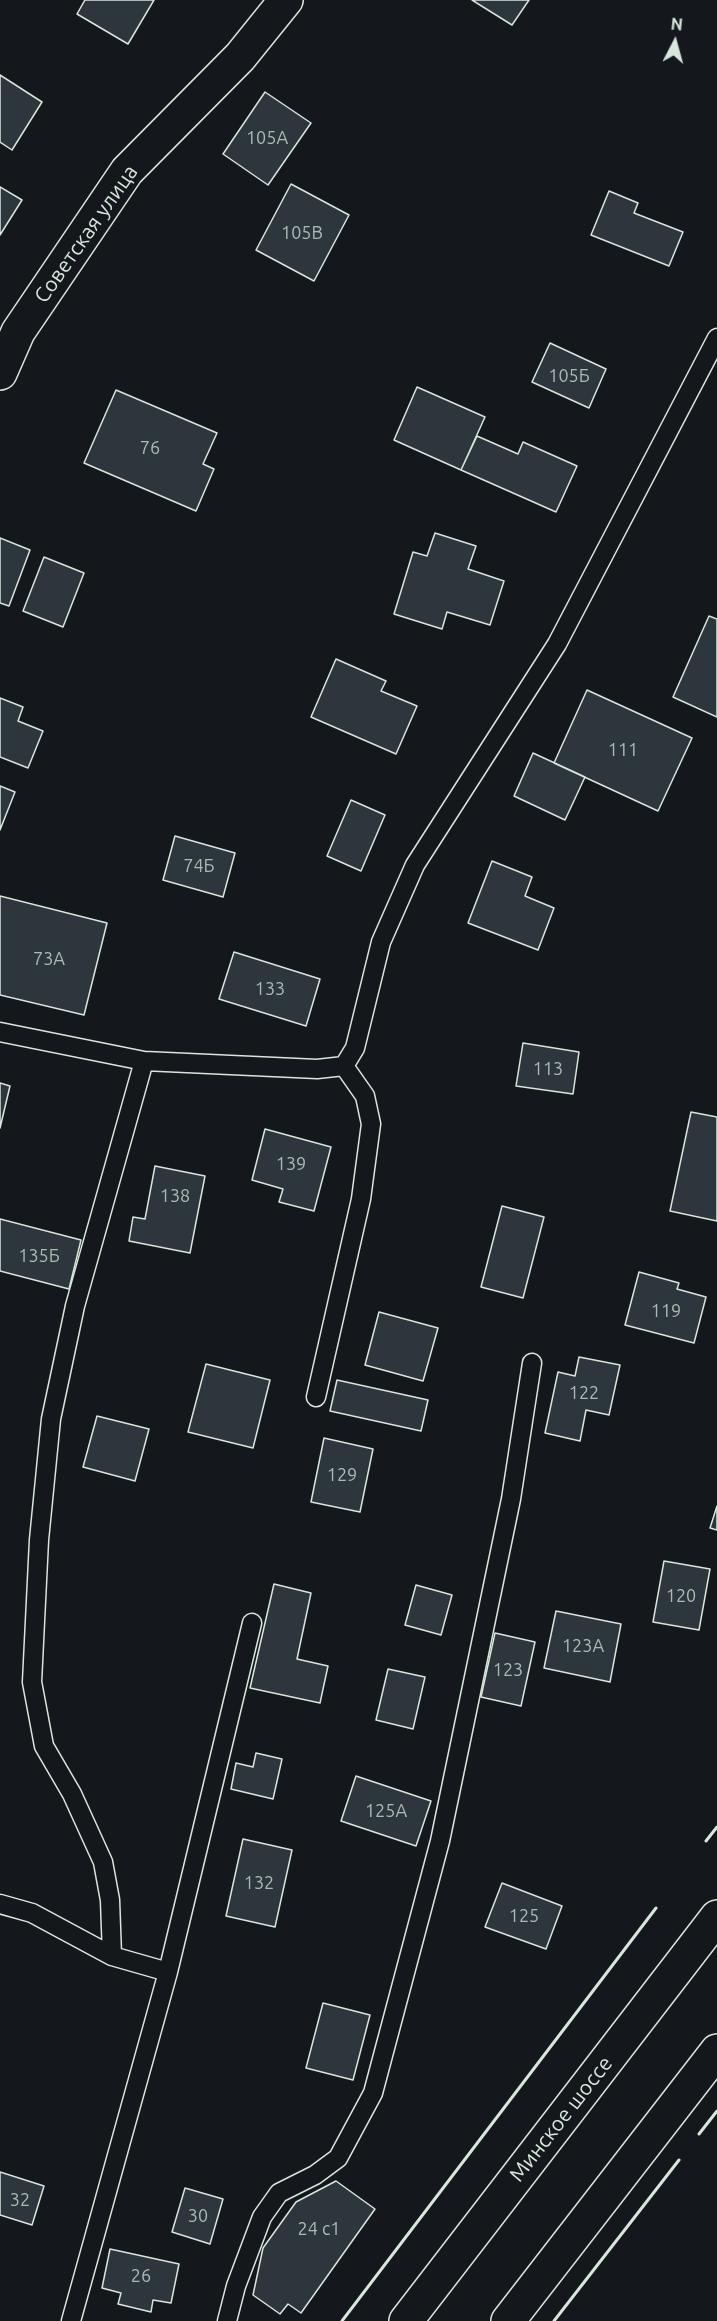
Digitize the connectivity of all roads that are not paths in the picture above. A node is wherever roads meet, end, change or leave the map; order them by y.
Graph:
1 (286, 0) edge
2 (717, 339) edge
3 (0, 373) edge
4 (0, 1032) edge
5 (144, 1061) junction
6 (344, 1066) junction
7 (532, 1363) dead end
8 (316, 1397) dead end
9 (252, 1623) dead end
10 (0, 1904) edge
11 (717, 1917) edge
12 (112, 1956) junction
13 (168, 1972) junction
14 (717, 2051) edge
15 (71, 2321) edge
16 (227, 2321) edge
17 (405, 2321) edge
18 (508, 2321) edge

1 - 3 main road, Советская улица
2 - 6 lane
4 - 5 lane
5 - 6 lane
5 - 12 lane
6 - 8 lane
7 - 16 lane
9 - 13 lane
10 - 12 lane
11 - 17 main road, Минское шоссе
12 - 13 lane
13 - 15 lane
14 - 18 main road

